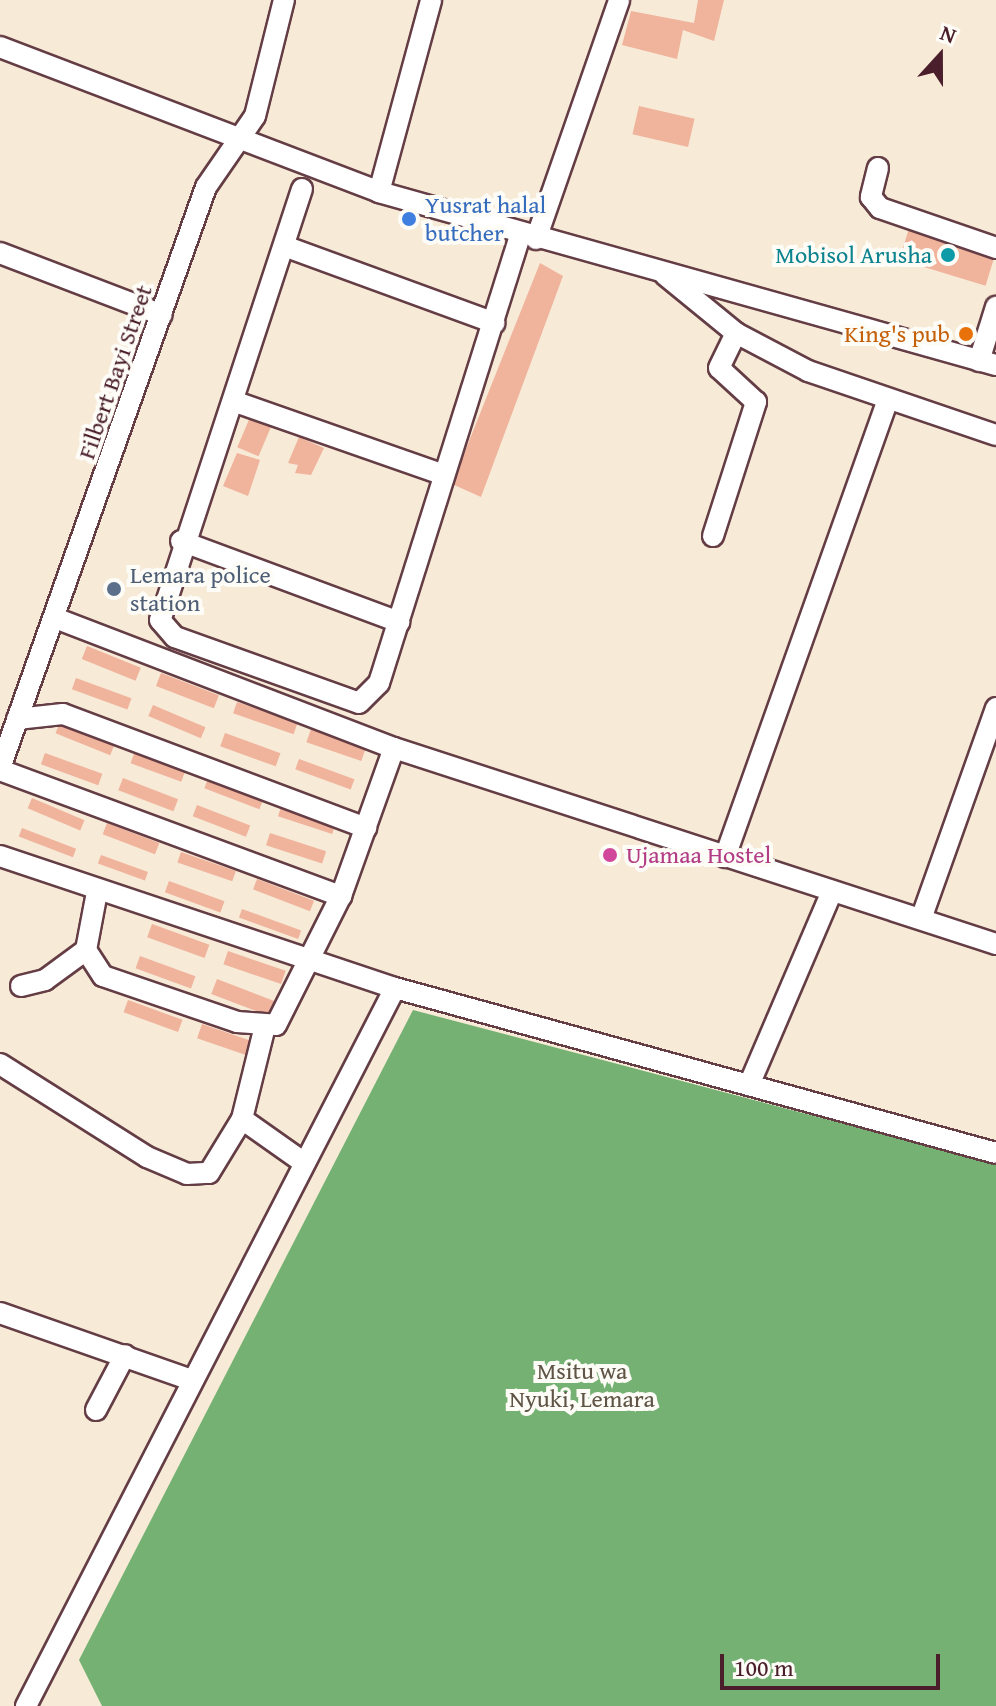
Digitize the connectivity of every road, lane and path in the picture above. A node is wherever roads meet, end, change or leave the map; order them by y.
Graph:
1 (284, 0) edge
2 (431, 0) edge
3 (619, 0) edge
4 (0, 47) edge
5 (243, 139) junction
6 (878, 168) dead end
7 (302, 189) dead end
8 (379, 192) junction
9 (528, 236) junction
10 (287, 247) junction
11 (996, 248) edge
12 (0, 253) edge
13 (660, 271) junction
14 (996, 307) edge
15 (162, 315) junction
16 (495, 323) junction
17 (736, 333) junction
18 (988, 363) edge
19 (233, 401) junction
20 (887, 403) junction
21 (996, 435) edge
22 (442, 474) junction
23 (713, 536) dead end
24 (181, 541) junction
25 (55, 618) junction
26 (399, 622) junction
27 (996, 708) edge
28 (17, 719) junction
29 (394, 748) junction
30 (0, 769) edge
31 (366, 828) junction
32 (0, 856) edge
33 (725, 857) junction
34 (832, 891) junction
35 (97, 892) junction
36 (341, 896) junction
37 (921, 919) junction
38 (996, 944) edge
39 (86, 950) junction
40 (311, 962) junction
41 (21, 986) dead end
42 (395, 988) junction
43 (265, 1026) junction
44 (0, 1064) edge
45 (749, 1085) junction
46 (242, 1119) junction
47 (996, 1153) edge
48 (303, 1162) junction
49 (0, 1313) edge
50 (125, 1355) junction
51 (188, 1379) junction
52 (96, 1410) dead end
53 (26, 1706) edge

1 - 5 street, Filbert Bayi Street
2 - 8 street
3 - 9 street
4 - 5 street
5 - 8 street
5 - 15 street, Filbert Bayi Street
6 - 11 street
7 - 10 street
8 - 9 street
9 - 13 street
9 - 16 street
10 - 16 street
10 - 19 street
12 - 15 street
13 - 17 street
13 - 18 street
14 - 18 street
15 - 25 street, Filbert Bayi Street
16 - 22 street
17 - 20 street
17 - 23 street
19 - 22 street
19 - 24 street
20 - 21 street
20 - 33 street
22 - 26 street
24 - 26 street
24 - 26 street
25 - 28 street, Filbert Bayi Street
25 - 29 street
27 - 37 street
28 - 30 street, Filbert Bayi Street
28 - 31 street
29 - 31 street
29 - 33 street
30 - 36 street
31 - 36 street
32 - 35 street
33 - 34 street
34 - 37 street
34 - 45 street
35 - 39 street
35 - 40 street
36 - 40 street
37 - 38 street
39 - 41 street
39 - 43 street
40 - 42 street
40 - 43 street
42 - 45 street
42 - 48 street
43 - 46 street
44 - 46 street
45 - 47 street
46 - 48 street
48 - 51 street
49 - 50 street
50 - 51 street
50 - 52 street
51 - 53 street

